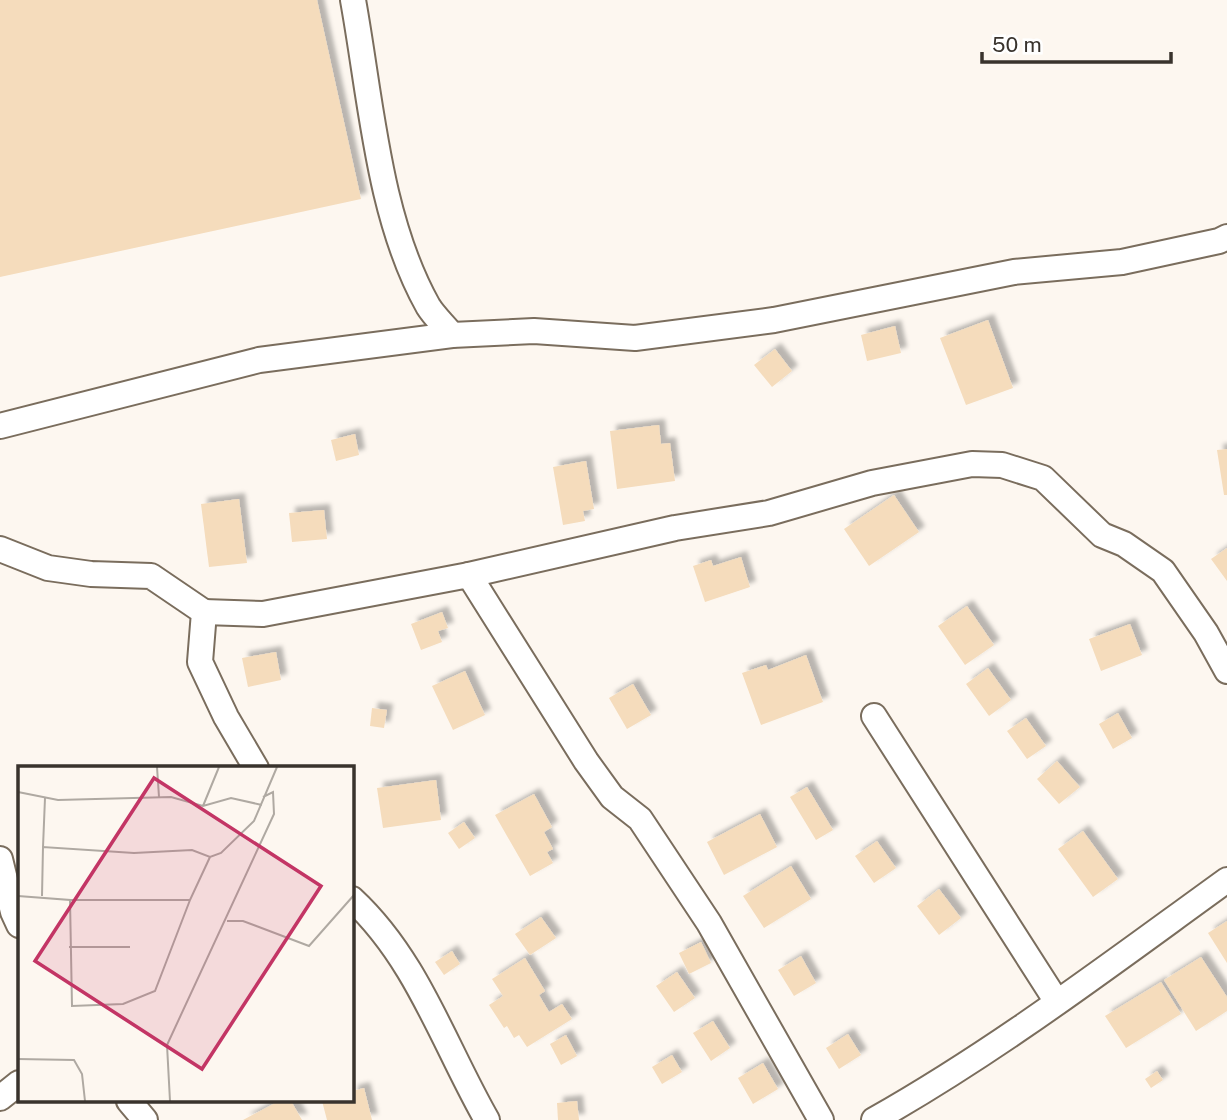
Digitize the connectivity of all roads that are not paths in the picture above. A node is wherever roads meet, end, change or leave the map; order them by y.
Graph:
1 (352, 0) edge
2 (1227, 237) edge
3 (452, 335) junction
4 (0, 426) edge
5 (0, 549) edge
6 (469, 575) junction
7 (204, 612) junction
8 (1227, 671) edge
9 (874, 716) dead end
10 (255, 766) edge
11 (0, 859) edge
12 (1227, 880) edge
13 (354, 901) edge
14 (18, 923) edge
15 (1057, 1002) junction
16 (18, 1084) edge
17 (0, 1098) edge
18 (130, 1102) edge
19 (145, 1120) edge
20 (487, 1120) edge
21 (821, 1120) edge
22 (874, 1120) edge

1 - 3 street
2 - 3 street
3 - 4 street
5 - 7 street
6 - 7 street
6 - 8 street
6 - 21 street
7 - 10 street
9 - 15 street
11 - 14 street
12 - 15 street
13 - 20 street
15 - 22 street
16 - 17 street
18 - 19 street

